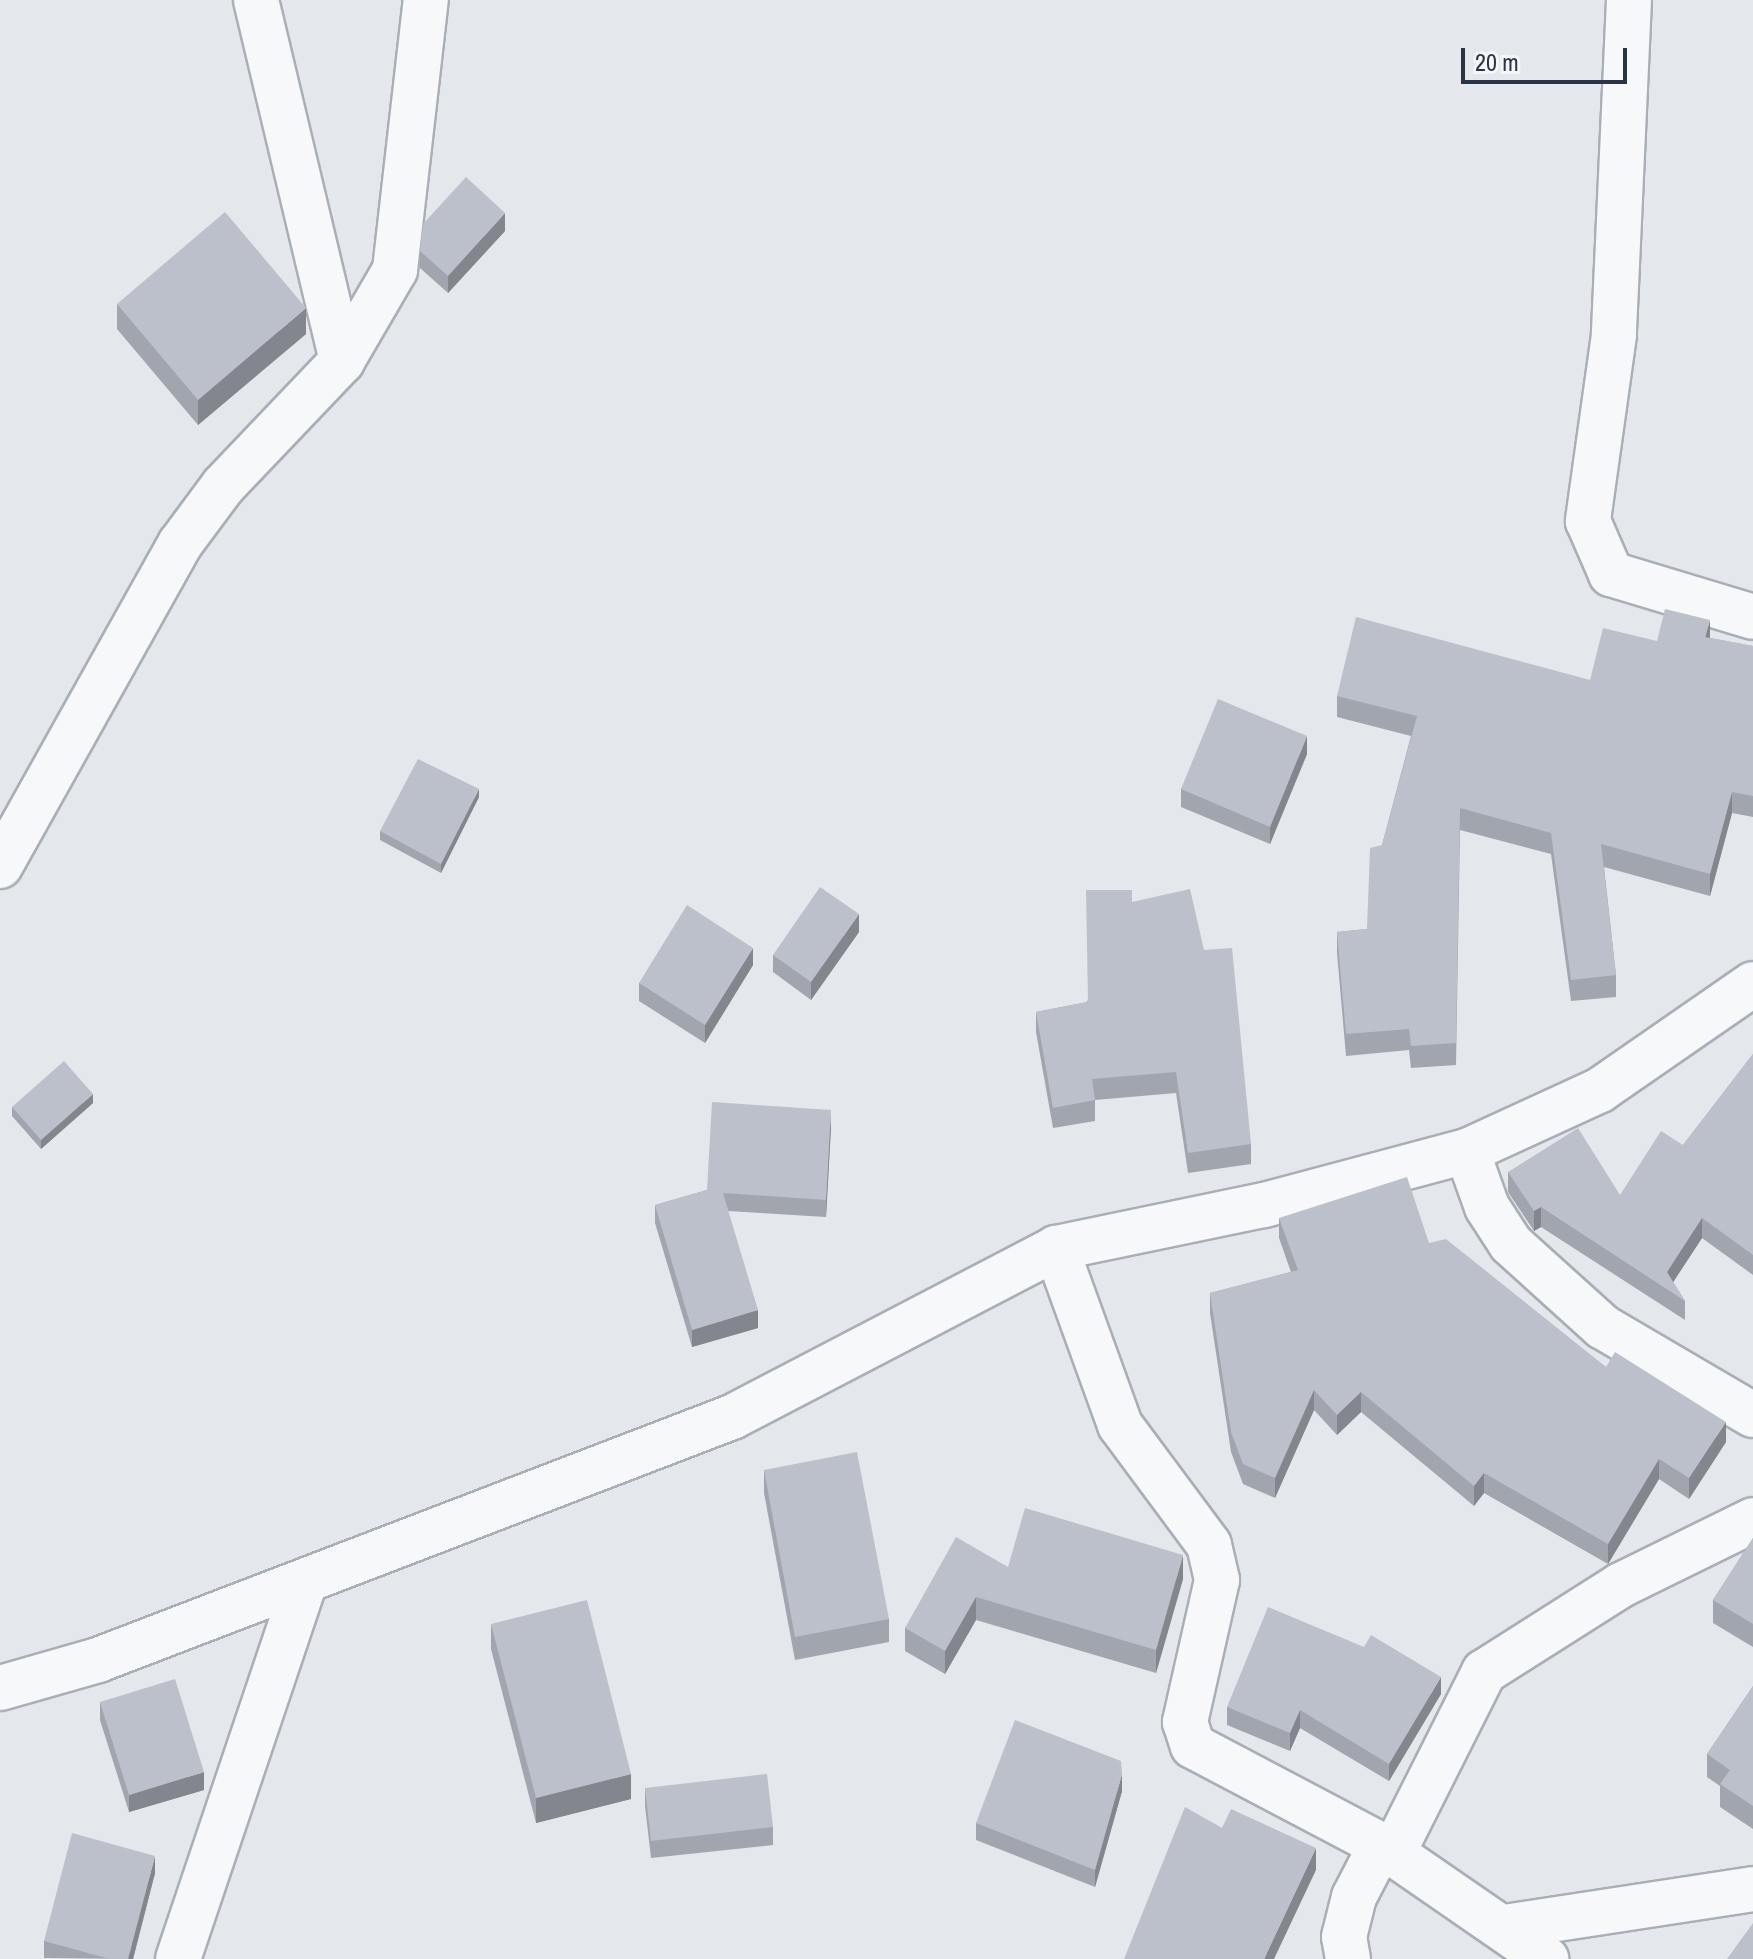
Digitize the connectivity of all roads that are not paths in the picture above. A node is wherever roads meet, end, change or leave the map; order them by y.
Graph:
1 (256, 0) edge
2 (426, 0) edge
3 (1629, 0) edge
4 (342, 361) junction
5 (1753, 617) edge
6 (0, 866) edge
7 (1753, 984) edge
8 (1467, 1151) junction
9 (1056, 1248) junction
10 (1753, 1415) edge
11 (1753, 1520) edge
12 (305, 1582) junction
13 (0, 1688) edge
14 (1387, 1849) junction
15 (1753, 1889) edge
16 (1505, 1927) junction
17 (178, 1959) edge
18 (1348, 1959) edge
19 (1546, 1959) edge

1 - 4 street
2 - 4 street
3 - 5 street
4 - 6 street
7 - 8 street
8 - 9 street
8 - 10 street
9 - 12 street
9 - 14 street
11 - 14 street
12 - 13 street
12 - 17 street
14 - 16 street
14 - 18 street
15 - 16 street
16 - 19 street

